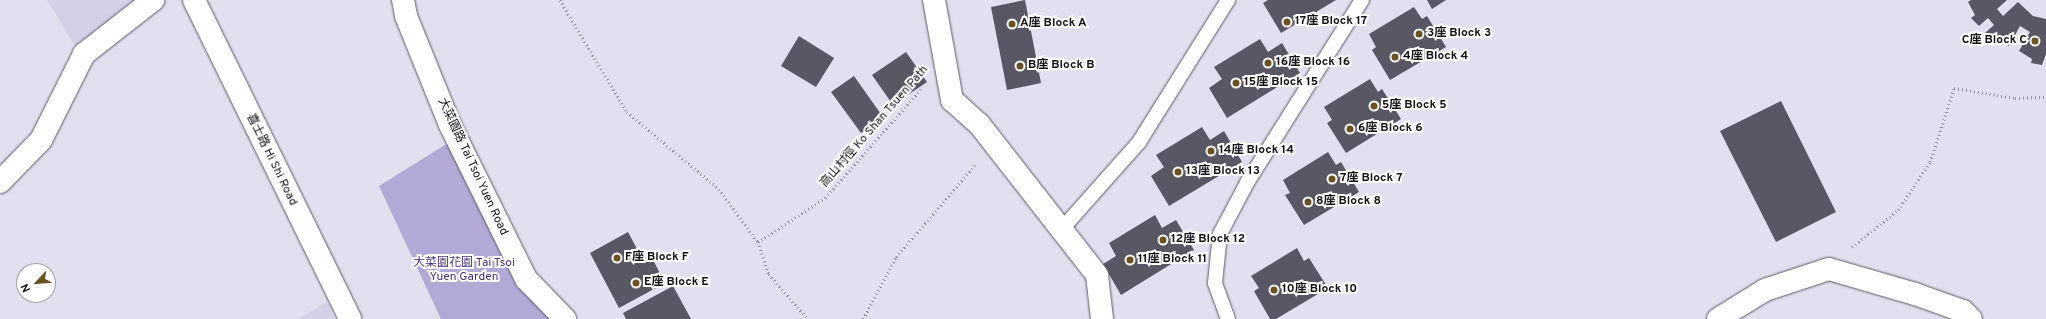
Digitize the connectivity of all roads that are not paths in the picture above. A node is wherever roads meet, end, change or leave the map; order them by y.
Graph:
1 (153, 0) edge
2 (194, 0) edge
3 (403, 0) edge
4 (934, 0) edge
5 (1228, 0) edge
6 (1362, 0) edge
7 (0, 182) edge
8 (1061, 230) junction
9 (350, 319) edge
10 (565, 319) edge
11 (1102, 319) edge
12 (1228, 319) edge
13 (1718, 319) edge
14 (1971, 319) edge

1 - 7 street
2 - 9 street, 喜士路 Hi Shi Road
3 - 10 street, 大菜園路 Tai Tsoi Yuen Road
4 - 8 street
5 - 8 lane
6 - 12 lane
8 - 11 street
13 - 14 street

